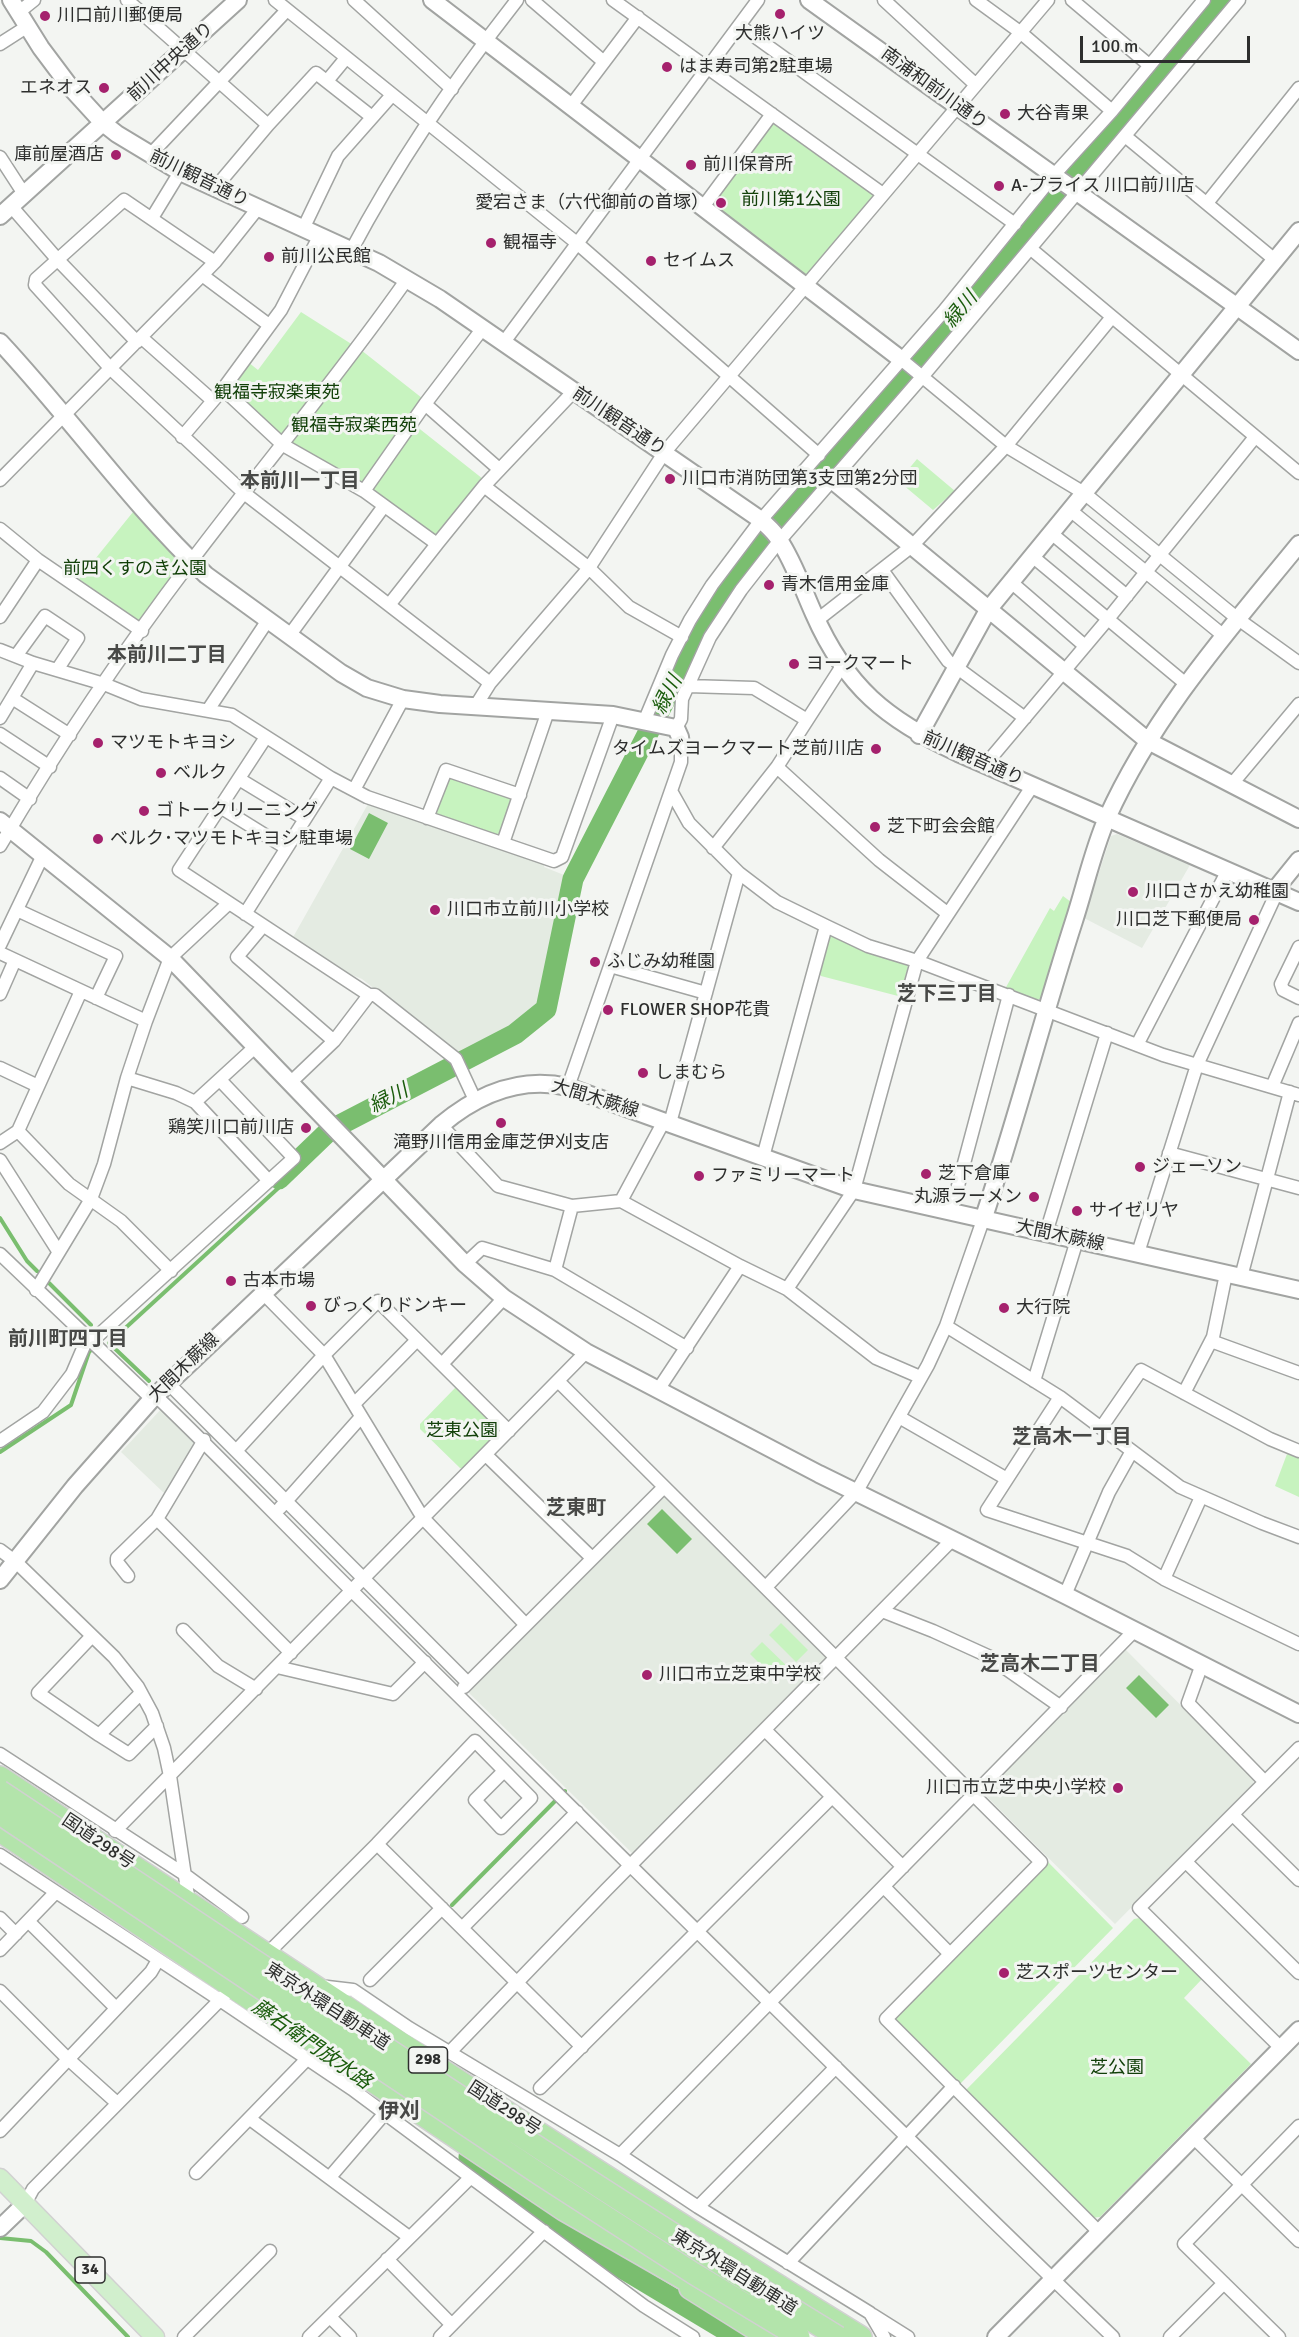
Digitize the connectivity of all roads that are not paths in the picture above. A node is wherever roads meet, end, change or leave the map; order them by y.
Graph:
1 (34, 0) edge
2 (127, 0) edge
3 (238, 0) edge
4 (275, 0) edge
5 (354, 0) edge
6 (432, 0) edge
7 (517, 0) edge
8 (532, 0) edge
9 (613, 0) edge
10 (758, 0) edge
11 (809, 0) edge
12 (884, 0) edge
13 (976, 0) edge
14 (1048, 0) edge
15 (1072, 0) edge
16 (1204, 0) edge
17 (1239, 0) edge
18 (627, 4) edge
19 (287, 10) junction
20 (19, 13) edge
21 (638, 17) junction
22 (740, 26) junction
23 (1020, 32) junction
24 (484, 42) junction
25 (0, 44) edge
26 (184, 50) junction
27 (346, 58) junction
28 (604, 62) junction
29 (1149, 65) junction
30 (708, 68) junction
31 (327, 81) junction
32 (219, 82) junction
33 (976, 85) junction
34 (1299, 88) edge
35 (452, 89) junction
36 (392, 95) junction
37 (958, 106) junction
38 (570, 107) junction
39 (1112, 111) junction
40 (772, 114) junction
41 (372, 117) junction
42 (103, 123) junction
43 (428, 124) junction
44 (268, 125) junction
45 (1125, 136) junction
46 (918, 153) junction
47 (150, 155) junction
48 (0, 157) edge
49 (640, 160) junction
50 (180, 172) junction
51 (1057, 177) junction
52 (215, 188) junction
53 (1077, 191) junction
54 (24, 194) junction
55 (883, 194) junction
56 (1207, 203) junction
57 (703, 207) junction
58 (258, 208) junction
59 (5, 211) edge
60 (152, 218) junction
61 (1015, 224) junction
62 (303, 229) junction
63 (1299, 231) edge
64 (320, 237) junction
65 (578, 244) junction
66 (1031, 249) junction
67 (351, 250) junction
68 (57, 259) junction
69 (1275, 260) junction
70 (215, 262) junction
71 (202, 275) junction
72 (407, 279) junction
73 (806, 285) junction
74 (1236, 305) junction
75 (1112, 317) junction
76 (269, 325) junction
77 (483, 328) junction
78 (140, 340) junction
79 (504, 342) junction
80 (2, 350) edge
81 (1299, 351) edge
82 (902, 360) junction
83 (111, 369) junction
84 (1181, 375) junction
85 (729, 376) junction
86 (922, 376) junction
87 (223, 389) junction
88 (574, 391) junction
89 (212, 400) junction
90 (425, 404) junction
91 (64, 417) junction
92 (182, 437) junction
93 (1255, 437) junction
94 (283, 445) junction
95 (1006, 446) junction
96 (664, 453) junction
97 (819, 455) junction
98 (499, 469) junction
99 (1299, 473) edge
100 (0, 480) edge
101 (832, 480) junction
102 (484, 486) junction
103 (364, 491) junction
104 (244, 493) junction
105 (1084, 494) junction
106 (384, 506) junction
107 (1070, 510) junction
108 (0, 529) edge
109 (771, 530) junction
110 (1051, 533) junction
111 (438, 544) junction
112 (1299, 544) edge
113 (912, 546) junction
114 (1160, 554) junction
115 (1032, 556) junction
116 (38, 560) junction
117 (191, 561) junction
118 (340, 566) junction
119 (590, 568) junction
120 (882, 570) junction
121 (1146, 572) junction
122 (1011, 582) junction
123 (1126, 596) junction
124 (389, 605) junction
125 (988, 610) junction
126 (0, 617) edge
127 (1108, 619) junction
128 (1238, 619) junction
129 (268, 620) junction
130 (816, 621) junction
131 (142, 631) junction
132 (289, 636) junction
133 (1224, 636) junction
134 (682, 637) junction
135 (1085, 646) junction
136 (0, 650) edge
137 (16, 656) junction
138 (33, 663) junction
139 (1299, 663) edge
140 (842, 666) junction
141 (957, 667) junction
142 (57, 670) junction
143 (1063, 672) junction
144 (490, 683) junction
145 (104, 684) junction
146 (1186, 684) junction
147 (688, 686) junction
148 (12, 698) junction
149 (403, 699) junction
150 (1299, 704) edge
151 (475, 707) junction
152 (208, 710) junction
153 (548, 711) junction
154 (613, 715) junction
155 (0, 718) edge
156 (1025, 718) junction
157 (807, 720) junction
158 (650, 723) junction
159 (676, 728) junction
160 (0, 734) edge
161 (70, 735) junction
162 (919, 735) junction
163 (266, 737) junction
164 (1148, 741) junction
165 (681, 745) joint
166 (985, 765) junction
167 (50, 767) junction
168 (777, 767) junction
169 (0, 778) edge
170 (238, 778) junction
171 (331, 778) junction
172 (1232, 784) junction
173 (1033, 785) junction
174 (354, 789) junction
175 (671, 791) junction
176 (520, 795) junction
177 (30, 799) junction
178 (220, 807) junction
179 (427, 818) junction
180 (305, 819) junction
181 (1107, 819) junction
182 (1299, 819) edge
183 (5, 825) edge
184 (503, 843) junction
185 (0, 846) edge
186 (286, 848) junction
187 (713, 848) junction
188 (43, 855) junction
189 (1299, 860) edge
190 (1228, 870) junction
191 (739, 873) junction
192 (1276, 891) junction
193 (1299, 902) edge
194 (229, 903) junction
195 (17, 910) junction
196 (947, 913) junction
197 (245, 914) junction
198 (263, 926) junction
199 (826, 926) junction
200 (0, 945) edge
201 (1299, 947) edge
202 (0, 953) edge
203 (170, 958) junction
204 (15, 960) junction
205 (917, 961) junction
206 (610, 966) junction
207 (81, 991) junction
208 (706, 993) junction
209 (0, 994) edge
210 (369, 995) junction
211 (1009, 995) junction
212 (96, 998) junction
213 (1299, 998) edge
214 (1047, 1009) junction
215 (146, 1021) junction
216 (1299, 1023) edge
217 (1107, 1033) junction
218 (334, 1041) junction
219 (1137, 1045) junction
220 (255, 1047) junction
221 (1197, 1065) junction
222 (0, 1068) edge
223 (127, 1078) junction
224 (220, 1080) junction
225 (290, 1083) junction
226 (38, 1086) junction
227 (568, 1087) junction
228 (1272, 1087) junction
229 (1295, 1094) edge
230 (475, 1100) junction
231 (195, 1102) junction
232 (667, 1122) junction
233 (441, 1125) junction
234 (18, 1131) junction
235 (0, 1143) edge
236 (1169, 1153) junction
237 (763, 1157) junction
238 (0, 1160) edge
239 (1266, 1179) junction
240 (383, 1180) junction
241 (269, 1181) junction
242 (1299, 1188) edge
243 (854, 1190) junction
244 (91, 1199) junction
245 (621, 1201) junction
246 (572, 1206) junction
247 (951, 1212) junction
248 (983, 1220) junction
249 (1046, 1233) junction
250 (1077, 1240) junction
251 (58, 1251) junction
252 (1138, 1253) junction
253 (0, 1254) edge
254 (465, 1264) junction
255 (740, 1266) junction
256 (5, 1267) edge
257 (555, 1270) junction
258 (171, 1271) junction
259 (1234, 1275) junction
260 (41, 1281) junction
261 (787, 1289) junction
262 (1299, 1290) edge
263 (263, 1293) junction
264 (504, 1298) junction
265 (946, 1326) junction
266 (89, 1340) junction
267 (416, 1341) junction
268 (1211, 1341) junction
269 (687, 1347) junction
270 (586, 1352) junction
271 (324, 1355) junction
272 (442, 1364) junction
273 (1299, 1373) edge
274 (920, 1377) junction
275 (1034, 1381) junction
276 (558, 1382) junction
277 (168, 1383) junction
278 (658, 1390) junction
279 (1184, 1393) junction
280 (153, 1397) junction
281 (1060, 1397) junction
282 (354, 1403) junction
283 (361, 1417) junction
284 (899, 1417) junction
285 (1101, 1428) junction
286 (509, 1431) junction
287 (204, 1440) junction
288 (0, 1441) edge
289 (236, 1451) junction
290 (1132, 1451) junction
291 (1299, 1451) edge
292 (486, 1455) junction
293 (1007, 1479) junction
294 (664, 1487) junction
295 (857, 1491) junction
296 (1201, 1497) junction
297 (285, 1502) junction
298 (274, 1513) junction
299 (423, 1518) junction
300 (157, 1519) junction
301 (1299, 1537) edge
302 (953, 1539) junction
303 (1089, 1542) junction
304 (0, 1550) edge
305 (592, 1558) junction
306 (16, 1562) junction
307 (128, 1576) dead end
308 (364, 1578) junction
309 (1164, 1579) junction
310 (0, 1580) edge
311 (766, 1587) junction
312 (352, 1591) junction
313 (1065, 1595) junction
314 (882, 1611) junction
315 (526, 1625) junction
316 (183, 1630) dead end
317 (1136, 1630) junction
318 (92, 1636) junction
319 (1299, 1644) edge
320 (291, 1653) junction
321 (837, 1658) junction
322 (425, 1662) junction
323 (1202, 1664) junction
324 (278, 1667) junction
325 (468, 1683) junction
326 (256, 1689) junction
327 (141, 1693) junction
328 (458, 1695) junction
329 (1061, 1707) junction
330 (1299, 1714) edge
331 (158, 1726) junction
332 (490, 1727) junction
333 (765, 1730) junction
334 (99, 1735) junction
335 (475, 1741) junction
336 (1299, 1748) edge
337 (0, 1754) edge
338 (504, 1771) junction
339 (170, 1776) junction
340 (0, 1777) edge
341 (1265, 1782) junction
342 (0, 1791) edge
343 (975, 1794) junction
344 (832, 1797) junction
345 (577, 1812) junction
346 (0, 1814) edge
347 (1233, 1815) junction
348 (0, 1831) edge
349 (116, 1831) junction
350 (378, 1844) junction
351 (0, 1855) edge
352 (1185, 1862) junction
353 (630, 1865) junction
354 (903, 1867) junction
355 (184, 1874) junction
356 (1299, 1880) edge
357 (884, 1887) junction
358 (56, 1892) junction
359 (189, 1903) junction
360 (442, 1908) junction
361 (242, 1917) dead end
362 (0, 1918) edge
363 (29, 1922) junction
364 (462, 1928) junction
365 (698, 1932) junction
366 (16, 1934) junction
367 (0, 1950) edge
368 (950, 1954) junction
369 (266, 1955) junction
370 (158, 1960) junction
371 (1299, 1973) edge
372 (370, 1980) dead end
373 (517, 1982) junction
374 (0, 1991) edge
375 (227, 1994) junction
376 (770, 2003) junction
377 (117, 2008) junction
378 (1299, 2030) edge
379 (582, 2047) junction
380 (1281, 2048) junction
381 (67, 2058) junction
382 (444, 2059) junction
383 (306, 2060) junction
384 (836, 2067) junction
385 (954, 2086) junction
386 (540, 2088) dead end
387 (117, 2103) junction
388 (385, 2113) junction
389 (250, 2119) junction
390 (0, 2131) edge
391 (1297, 2134) edge
392 (906, 2137) junction
393 (1193, 2137) junction
394 (620, 2154) junction
395 (196, 2173) dead end
396 (330, 2177) junction
397 (0, 2178) edge
398 (470, 2178) junction
399 (1241, 2184) junction
400 (25, 2204) junction
401 (564, 2210) junction
402 (700, 2216) junction
403 (3, 2223) edge
404 (544, 2231) junction
405 (1099, 2232) junction
406 (410, 2237) junction
407 (1299, 2241) edge
408 (270, 2251) dead end
409 (387, 2259) junction
410 (788, 2263) junction
411 (1052, 2280) junction
412 (1224, 2283) junction
413 (870, 2313) junction
414 (330, 2317) junction
415 (452, 2325) junction
416 (155, 2337) edge
417 (184, 2337) edge
418 (309, 2337) edge
419 (350, 2337) edge
420 (440, 2337) edge
421 (693, 2337) edge
422 (768, 2337) edge
423 (784, 2337) edge
424 (798, 2337) edge
425 (838, 2337) edge
426 (861, 2337) edge
427 (878, 2337) edge
428 (884, 2337) edge
429 (908, 2337) edge
430 (996, 2337) edge
431 (1113, 2337) edge
432 (1170, 2337) edge
433 (1279, 2337) edge

1 - 20 street
2 - 26 street
3 - 26 street, 前川中央通り
4 - 19 street
5 - 35 street
6 - 24 street
7 - 24 street
8 - 28 street
9 - 18 street
10 - 22 street
11 - 37 street, 南浦和前川通り
12 - 33 street
13 - 23 street
14 - 23 street
15 - 29 street
16 - 29 street
17 - 45 street
18 - 21 street
19 - 27 street
19 - 32 street
20 - 25 street
20 - 42 street, 前川観音通り
21 - 28 street
21 - 30 street
22 - 30 street
22 - 46 street
23 - 33 street
23 - 39 street
24 - 35 street
24 - 38 street
26 - 32 street
26 - 42 street, 前川中央通り
27 - 31 street
27 - 36 street
28 - 38 street
29 - 39 street
30 - 40 street
30 - 49 street
31 - 41 street
31 - 44 street
32 - 44 street
32 - 47 street
33 - 37 street
34 - 56 street
35 - 43 street
36 - 41 street
36 - 43 street
37 - 46 street
37 - 51 street, 南浦和前川通り
38 - 49 street
39 - 51 street
40 - 55 street
40 - 57 street
41 - 62 street
42 - 47 street, 前川観音通り
42 - 54 street, 前川中央通り
43 - 65 street
43 - 67 street
44 - 52 street
45 - 53 street
45 - 56 street
46 - 55 street
46 - 61 street
47 - 50 street, 前川観音通り
48 - 54 street
49 - 57 street
49 - 65 street
50 - 52 street, 前川観音通り
50 - 60 street
51 - 53 street, 南浦和前川通り
51 - 61 street
52 - 58 street, 前川観音通り
53 - 66 street
53 - 74 street
54 - 59 street, 前川中央通り
55 - 73 street
56 - 69 street
57 - 73 street
58 - 62 street, 前川観音通り
58 - 70 street
59 - 68 street
60 - 68 street
60 - 70 street
61 - 82 street
62 - 64 street, 前川観音通り
63 - 69 street
64 - 67 street, 前川観音通り
64 - 76 street
65 - 79 street
65 - 85 street
66 - 75 street
66 - 86 street
67 - 72 street, 前川観音通り
68 - 78 street
68 - 83 street
69 - 74 street
70 - 71 street
71 - 76 street
71 - 78 street
72 - 77 street, 前川観音通り
72 - 94 street
73 - 82 street
73 - 85 street
74 - 81 street
74 - 84 street
75 - 84 street
75 - 95 street
76 - 87 street
77 - 79 street, 前川観音通り
77 - 90 street
78 - 83 street
78 - 89 street
79 - 88 street, 前川観音通り
80 - 91 street
82 - 86 street
82 - 97 street
83 - 91 street
83 - 92 street
84 - 93 street
84 - 105 street
85 - 96 street
85 - 97 street
86 - 95 street
86 - 101 street
87 - 89 street
87 - 94 street
88 - 96 street, 前川観音通り
88 - 98 street
89 - 92 street
90 - 98 street
90 - 103 street
91 - 100 street
91 - 117 street
92 - 104 street
93 - 99 street
93 - 114 street
94 - 103 street
94 - 104 street
95 - 105 street
95 - 113 street
96 - 109 street, 前川観音通り
96 - 119 street
97 - 109 street
98 - 102 street
101 - 109 street
101 - 113 street
102 - 111 street
102 - 119 street
103 - 106 street
104 - 117 street
104 - 118 street
105 - 107 street
105 - 114 street
106 - 111 street
106 - 118 street
107 - 110 street
107 - 121 street
108 - 116 street
109 - 130 street, 前川観音通り
109 - 134 street
109 - 147 street
110 - 115 street
110 - 123 street
111 - 124 street
112 - 128 street
113 - 120 street
113 - 125 street
114 - 121 street
114 - 128 street
115 - 122 street
115 - 127 street
116 - 126 street
116 - 131 street
117 - 129 street
117 - 131 street
118 - 124 street
118 - 132 street
119 - 134 street
119 - 144 street
120 - 130 street
120 - 141 street
121 - 123 street
121 - 133 street
122 - 125 street
122 - 135 street
123 - 127 street
124 - 144 street
125 - 141 street
125 - 143 street
127 - 135 street
127 - 146 street
128 - 133 street
128 - 139 street
129 - 132 street
129 - 152 street
130 - 140 street, 前川観音通り
131 - 145 street
132 - 149 street
133 - 146 street
134 - 158 street
135 - 143 street
136 - 137 street
137 - 138 street
137 - 142 street
138 - 142 street
138 - 148 street
140 - 157 street
140 - 162 street, 前川観音通り
141 - 156 street
141 - 162 street
142 - 145 street
143 - 156 street
143 - 164 street
144 - 151 street
145 - 152 street
145 - 161 street
146 - 164 street
147 - 157 street
147 - 159 street
148 - 155 street
148 - 161 street
149 - 151 street
149 - 174 street
150 - 172 street
151 - 153 street
152 - 163 street
153 - 154 street
153 - 176 street
154 - 158 street
154 - 184 street
156 - 166 street
157 - 168 street
158 - 159 street
159 - 165 street
160 - 167 street
161 - 167 street
162 - 166 street, 前川観音通り
163 - 170 street
163 - 171 street
164 - 172 street
164 - 181 street
165 - 175 street
166 - 173 street, 前川観音通り
167 - 177 street
168 - 187 street
168 - 196 street
169 - 177 street
170 - 178 street
170 - 180 street
171 - 174 street
171 - 180 street
172 - 182 street
173 - 181 street, 前川観音通り
173 - 196 street
174 - 179 street
175 - 187 street
175 - 206 street
176 - 179 street
176 - 184 street
177 - 183 street
178 - 186 street
178 - 194 street
179 - 184 street
180 - 186 street
181 - 190 street, 前川観音通り
181 - 214 street
183 - 185 street
183 - 188 street
186 - 197 street
187 - 191 street
188 - 195 street
188 - 203 street
189 - 192 street
190 - 192 street, 前川観音通り
190 - 219 street
191 - 199 street
191 - 208 street
192 - 193 street, 前川観音通り
192 - 221 street
194 - 197 street
194 - 203 street
195 - 200 street
195 - 212 street
196 - 205 street
197 - 198 street
198 - 210 street
198 - 218 street
199 - 205 street
199 - 237 street
201 - 213 street
202 - 204 street
203 - 215 street
203 - 220 street
204 - 207 street
204 - 209 street
205 - 211 street
205 - 243 street
206 - 208 street
206 - 227 street
207 - 212 street
207 - 226 street
208 - 232 street
210 - 218 street
210 - 230 street
211 - 214 street
211 - 247 street
212 - 215 street
214 - 217 street
214 - 248 street
215 - 223 street
216 - 228 street
217 - 219 street
217 - 249 street
218 - 225 street
219 - 221 street
220 - 224 street
220 - 225 street
221 - 228 street
221 - 236 street
222 - 226 street
223 - 231 street
223 - 244 street
224 - 231 street
224 - 241 street
225 - 240 street
226 - 234 street
227 - 230 street, 大間木蕨線
227 - 232 street, 大間木蕨線
228 - 229 street
229 - 239 street
230 - 233 street, 大間木蕨線
231 - 241 street
232 - 237 street, 大間木蕨線
232 - 245 street
233 - 240 street, 大間木蕨線
233 - 246 street
234 - 235 street
234 - 244 street
236 - 239 street
236 - 252 street
237 - 243 street, 大間木蕨線
238 - 251 street
239 - 242 street
239 - 259 street
240 - 254 street
240 - 263 street, 大間木蕨線
241 - 258 street
243 - 247 street, 大間木蕨線
243 - 261 street
244 - 251 street
244 - 258 street
245 - 246 street
245 - 255 street
246 - 257 street
247 - 248 street, 大間木蕨線
248 - 249 street, 大間木蕨線
248 - 265 street
249 - 250 street, 大間木蕨線
250 - 252 street, 大間木蕨線
250 - 275 street
251 - 260 street
252 - 259 street, 大間木蕨線
253 - 256 street
254 - 257 street
254 - 264 street
255 - 261 street
255 - 269 street
256 - 260 street
257 - 269 street
258 - 266 street
259 - 262 street, 大間木蕨線
259 - 268 street
260 - 266 street
261 - 274 street
263 - 271 street
263 - 277 street, 大間木蕨線
264 - 270 street
264 - 272 street
265 - 274 street
265 - 275 street
266 - 280 street
266 - 288 street
267 - 271 street
267 - 272 street
267 - 282 street
268 - 273 street
268 - 279 street
269 - 278 street
270 - 276 street
270 - 278 street
271 - 282 street
271 - 289 street
272 - 286 street
274 - 284 street
275 - 281 street
276 - 286 street
276 - 294 street
277 - 280 street, 大間木蕨線
277 - 289 street
278 - 295 street
279 - 285 street
279 - 291 street
280 - 287 street
280 - 306 street, 大間木蕨線
281 - 285 street
281 - 293 street
282 - 283 street
283 - 297 street
283 - 299 street
284 - 293 street
284 - 295 street
285 - 290 street
286 - 292 street
287 - 298 street
287 - 300 street
289 - 297 street
290 - 296 street
290 - 303 street
292 - 299 street
292 - 305 street
293 - 303 street
294 - 305 street
294 - 311 street
295 - 302 street
295 - 311 street
296 - 301 street
296 - 309 street
297 - 298 street
297 - 308 street
298 - 312 street
299 - 308 street
299 - 315 street
300 - 307 street
300 - 320 street
302 - 313 street
302 - 314 street
303 - 309 street
303 - 313 street
304 - 306 street
305 - 315 street
306 - 310 street, 大間木蕨線
306 - 318 street
308 - 312 street
308 - 325 street
309 - 319 street
311 - 321 street
312 - 320 street
312 - 322 street
313 - 317 street
314 - 321 street
314 - 329 street
315 - 325 street
316 - 326 street
317 - 323 street
317 - 329 street
318 - 327 street
318 - 334 street
320 - 324 street
321 - 333 street
321 - 343 street
322 - 324 street
322 - 328 street
323 - 330 street
323 - 341 street
324 - 326 street
325 - 328 street
326 - 339 street
327 - 331 street
327 - 334 street
328 - 332 street
329 - 343 street
331 - 334 street
331 - 339 street
332 - 335 street
332 - 345 street
333 - 344 street
333 - 353 street
335 - 338 street
335 - 350 street
336 - 341 street
337 - 349 street
338 - 338 street
339 - 349 street
339 - 355 street
340 - 359 highway, 国道298号 / 298
341 - 347 street
342 - 425 highway, 東京外環自動車道, bridge
343 - 354 street
343 - 368 street
344 - 354 street
344 - 365 street
345 - 353 street
345 - 364 street
346 - 424 highway, 東京外環自動車道, bridge
347 - 352 street
347 - 356 street
348 - 375 highway, 298
349 - 355 street
350 - 360 street
350 - 369 street
351 - 358 street
352 - 371 street
352 - 380 street
353 - 365 street
353 - 373 street
354 - 357 street
355 - 359 street
355 - 361 street
357 - 368 street
357 - 376 street
358 - 363 street
358 - 370 street
359 - 369 highway, 国道298号 / 298
360 - 364 street
360 - 372 street
362 - 366 street
363 - 366 street
363 - 377 street
364 - 373 street
365 - 376 street
365 - 379 street
366 - 367 street
368 - 385 street
369 - 375 street
369 - 382 highway, 国道298号 / 298
370 - 375 street
370 - 377 street
373 - 379 street
373 - 382 street
374 - 381 street
375 - 383 street
375 - 387 street
375 - 401 highway, 298
376 - 384 street
376 - 394 street
377 - 381 street
378 - 380 street
379 - 386 street
380 - 393 street
381 - 387 street
381 - 390 street
382 - 394 street
382 - 402 highway
382 - 426 highway, 国道298号 / 298
383 - 388 street
383 - 389 street
384 - 392 street
384 - 402 street
385 - 392 street
385 - 405 street
387 - 400 street
388 - 396 street
388 - 398 street
389 - 395 street
389 - 396 street
391 - 399 street
392 - 410 street
392 - 411 street
393 - 399 street
393 - 405 street
394 - 402 street
396 - 406 street
397 - 400 main road, 34
398 - 404 street
398 - 406 street
399 - 407 street
399 - 412 street
400 - 403 street
400 - 416 main road, 34
401 - 422 highway
401 - 423 highway, 298
402 - 410 street
402 - 427 highway
404 - 415 street
404 - 421 street
405 - 411 street
406 - 409 street
408 - 417 street
409 - 414 street
409 - 415 street
410 - 413 street
411 - 430 street
411 - 431 street
412 - 432 street
412 - 433 street
413 - 428 street
413 - 429 street
414 - 418 street
414 - 419 street
415 - 420 street

